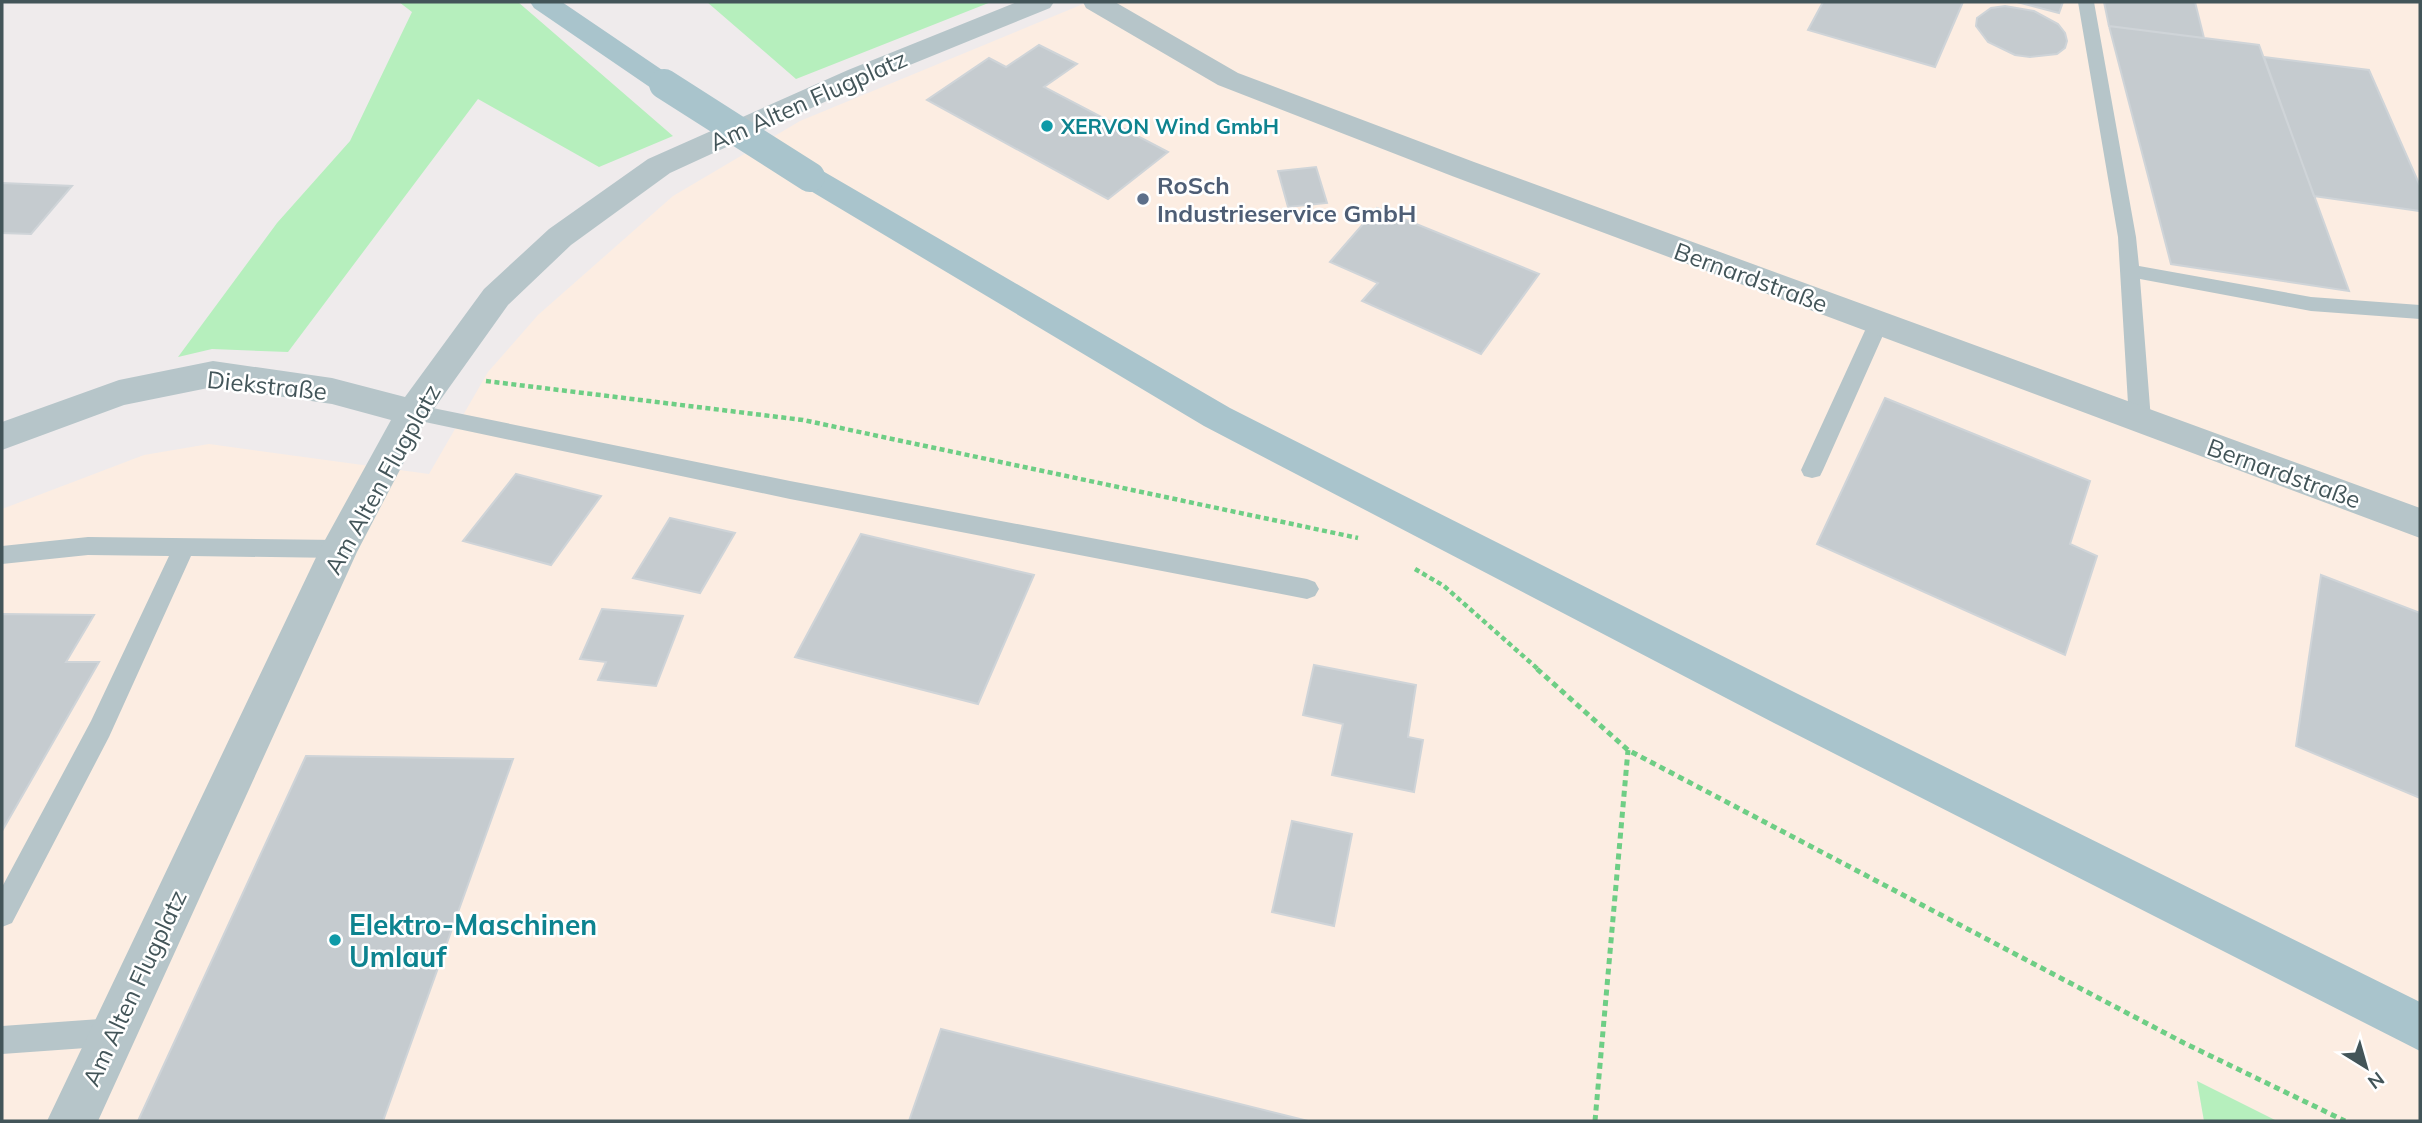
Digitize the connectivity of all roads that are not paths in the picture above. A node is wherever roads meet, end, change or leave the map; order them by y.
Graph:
1 (544, 2) edge
2 (1040, 2) edge
3 (1096, 2) edge
4 (2086, 2) edge
5 (2130, 271) junction
6 (2420, 312) edge
7 (1878, 324) junction
8 (413, 412) junction
9 (2140, 420) junction
10 (2, 436) edge
11 (1812, 470) dead end
12 (2420, 523) edge
13 (184, 548) junction
14 (339, 549) junction
15 (2, 555) edge
16 (1307, 589) dead end
17 (2, 914) edge
18 (2420, 1027) edge
19 (114, 1032) junction
20 (2, 1040) edge
21 (72, 1121) edge

1 - 18 main road, bridge
2 - 8 street, Am Alten Flugplatz
3 - 7 street, Bernardstraße
4 - 5 lane
5 - 6 lane
5 - 9 lane
7 - 9 street, Bernardstraße
7 - 11 lane
8 - 10 street, Diekstraße
8 - 14 street, Am Alten Flugplatz
8 - 16 lane
9 - 12 street, Bernardstraße
13 - 14 lane
13 - 15 lane
13 - 17 lane
14 - 19 street, Am Alten Flugplatz
19 - 20 lane
19 - 21 street, Am Alten Flugplatz

